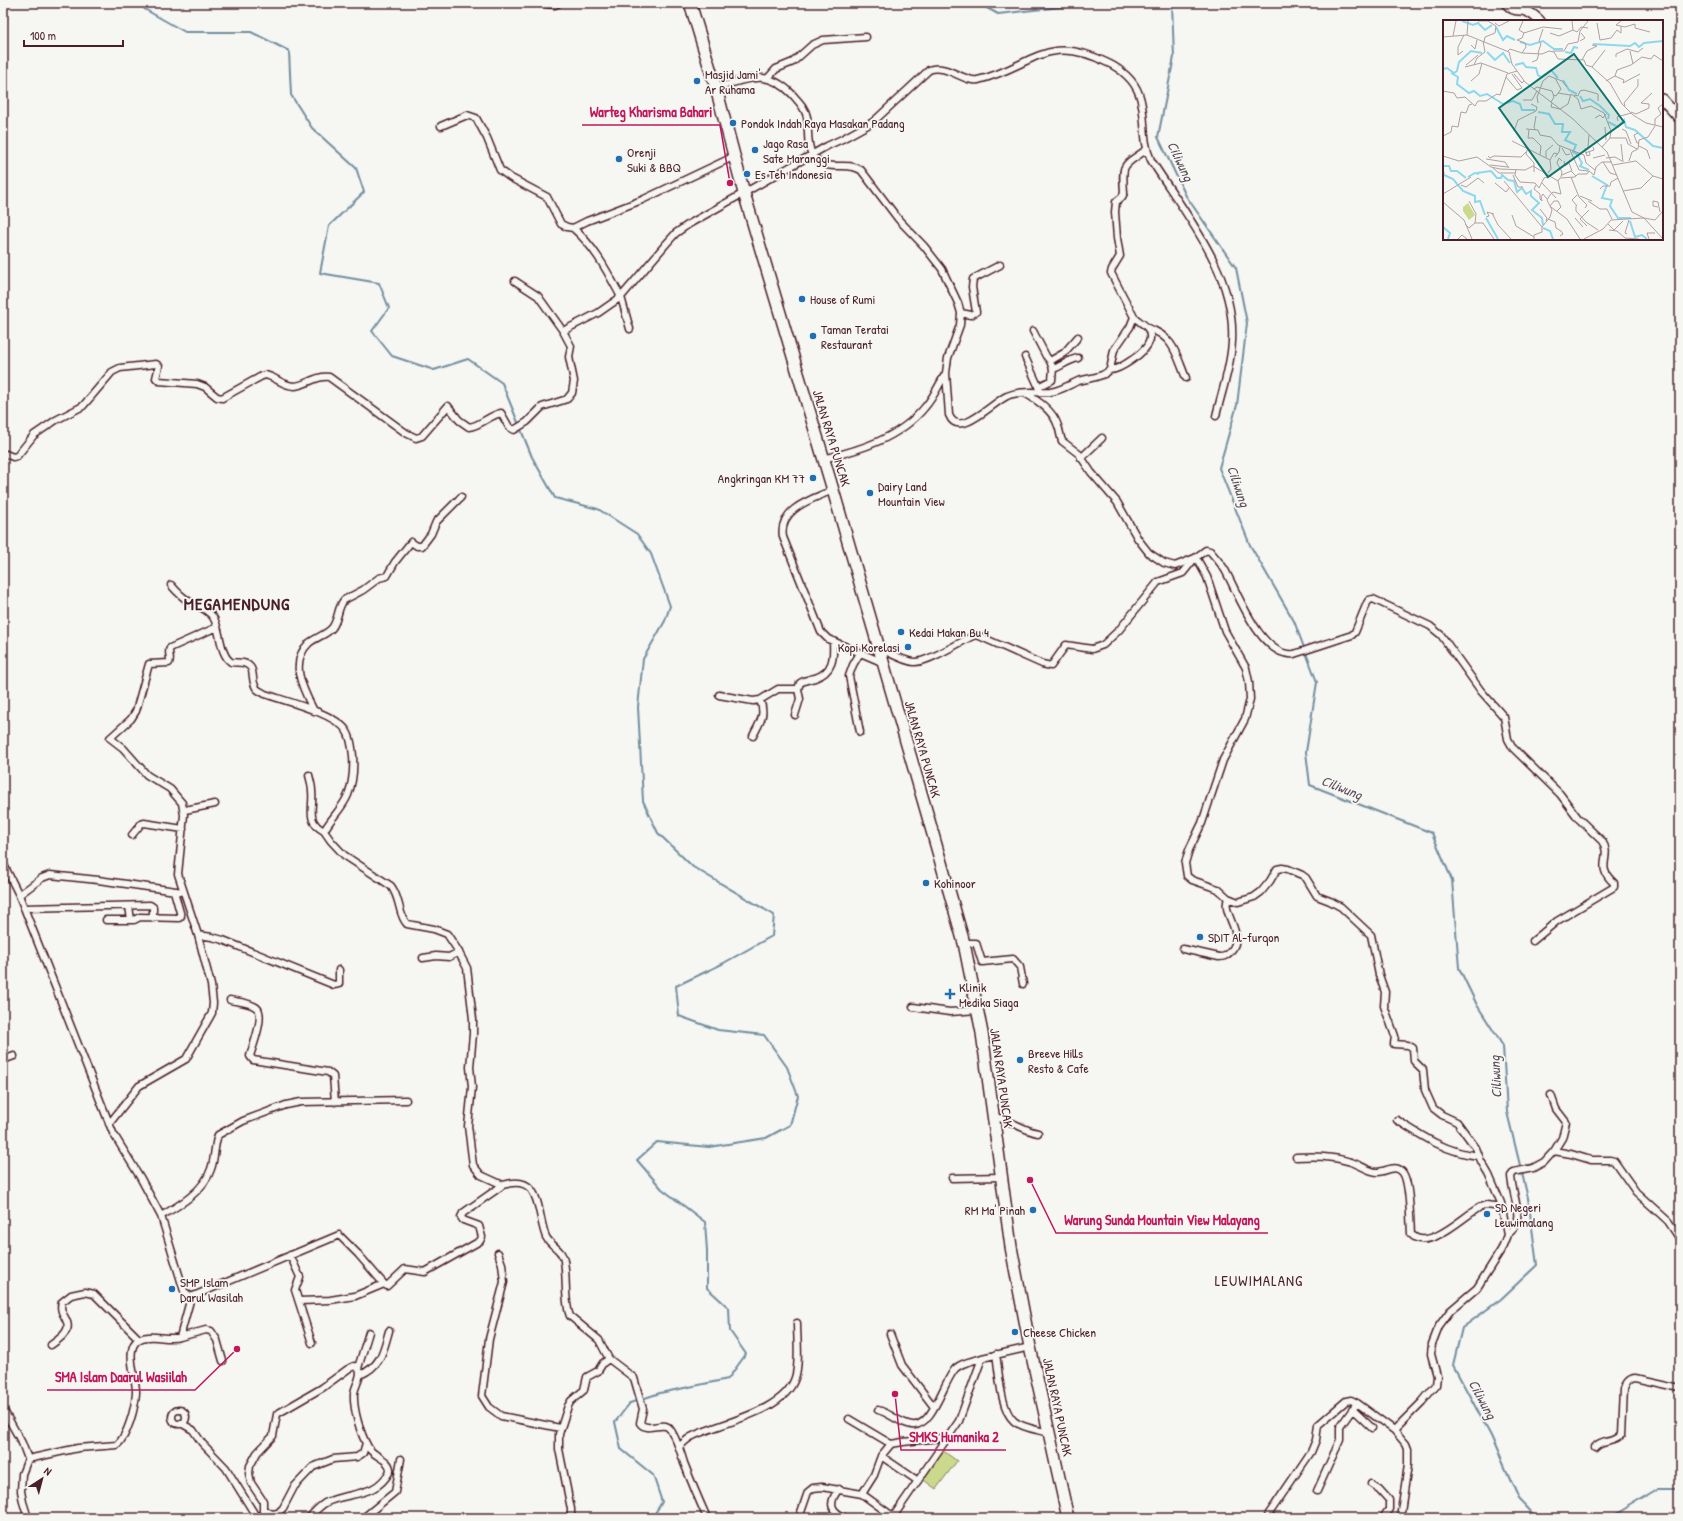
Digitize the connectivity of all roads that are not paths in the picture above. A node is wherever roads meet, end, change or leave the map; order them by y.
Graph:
1 (540, 3) edge
2 (559, 3) edge
3 (690, 3) edge
4 (1506, 3) edge
5 (1539, 20) edge
6 (866, 37) dead end
7 (768, 78) junction
8 (716, 88) junction
9 (1663, 100) edge
10 (1680, 119) edge
11 (441, 126) dead end
12 (1146, 150) junction
13 (813, 155) junction
14 (735, 156) junction
15 (744, 193) junction
16 (573, 228) junction
17 (1000, 265) dead end
18 (515, 281) dead end
19 (621, 297) junction
20 (961, 313) junction
21 (1134, 317) junction
22 (1148, 328) junction
23 (630, 329) dead end
24 (563, 331) junction
25 (1033, 331) dead end
26 (1078, 337) dead end
27 (1025, 357) dead end
28 (1078, 358) dead end
29 (1050, 361) junction
30 (1053, 369) junction
31 (1110, 370) junction
32 (946, 373) junction
33 (1186, 378) dead end
34 (1040, 390) junction
35 (1025, 393) junction
36 (1216, 416) dead end
37 (1102, 438) dead end
38 (3, 453) edge
39 (1081, 458) junction
40 (823, 459) junction
41 (833, 490) junction
42 (461, 497) dead end
43 (1195, 558) junction
44 (170, 585) dead end
45 (216, 627) junction
46 (833, 642) junction
47 (879, 648) junction
48 (860, 654) junction
49 (884, 663) junction
50 (798, 689) junction
51 (719, 696) dead end
52 (760, 700) junction
53 (314, 711) junction
54 (795, 715) dead end
55 (860, 732) dead end
56 (753, 736) dead end
57 (309, 775) dead end
58 (215, 804) dead end
59 (184, 810) junction
60 (183, 829) junction
61 (324, 831) junction
62 (132, 835) dead end
63 (3, 863) edge
64 (6, 875) edge
65 (174, 891) junction
66 (183, 892) junction
67 (19, 895) junction
68 (1228, 898) junction
69 (129, 906) junction
70 (24, 908) junction
71 (153, 918) junction
72 (106, 920) dead end
73 (131, 920) junction
74 (198, 935) junction
75 (1533, 941) dead end
76 (964, 944) junction
77 (1183, 948) dead end
78 (456, 953) junction
79 (423, 958) dead end
80 (339, 970) dead end
81 (1023, 984) dead end
82 (230, 1000) dead end
83 (913, 1007) dead end
84 (978, 1010) junction
85 (14, 1056) dead end
86 (3, 1060) edge
87 (1551, 1095) dead end
88 (406, 1100) dead end
89 (335, 1102) junction
90 (994, 1117) junction
91 (1397, 1120) dead end
92 (109, 1124) junction
93 (1038, 1133) dead end
94 (1554, 1151) junction
95 (1479, 1156) junction
96 (1296, 1157) dead end
97 (1001, 1177) junction
98 (952, 1178) dead end
99 (503, 1185) junction
100 (1502, 1207) junction
101 (161, 1216) junction
102 (1507, 1236) junction
103 (1680, 1239) edge
104 (498, 1253) dead end
105 (290, 1255) junction
106 (384, 1284) junction
107 (190, 1297) junction
108 (299, 1301) junction
109 (797, 1322) dead end
110 (369, 1332) dead end
111 (389, 1332) dead end
112 (890, 1334) dead end
113 (180, 1337) junction
114 (139, 1339) junction
115 (312, 1343) dead end
116 (51, 1345) dead end
117 (1030, 1347) junction
118 (996, 1354) junction
119 (982, 1358) junction
120 (609, 1359) junction
121 (223, 1361) dead end
122 (358, 1368) junction
123 (360, 1375) junction
124 (1680, 1388) edge
125 (1358, 1403) junction
126 (934, 1407) junction
127 (3, 1409) edge
128 (1352, 1409) junction
129 (878, 1410) dead end
130 (849, 1419) dead end
131 (181, 1423) dead end
132 (560, 1428) junction
133 (1372, 1428) dead end
134 (1394, 1430) junction
135 (1050, 1433) junction
136 (949, 1438) junction
137 (366, 1443) junction
138 (891, 1444) junction
139 (679, 1447) junction
140 (1595, 1447) dead end
141 (881, 1456) junction
142 (28, 1459) junction
143 (401, 1459) dead end
144 (918, 1481) junction
145 (1371, 1484) dead end
146 (839, 1489) junction
147 (1317, 1492) dead end
148 (862, 1494) junction
149 (264, 1510) junction
150 (1387, 1512) junction
151 (1400, 1516) edge
152 (894, 1517) edge
153 (28, 1518) edge
154 (256, 1518) edge
155 (263, 1518) edge
156 (309, 1518) edge
157 (363, 1518) edge
158 (572, 1518) edge
159 (707, 1518) edge
160 (799, 1518) edge
161 (846, 1518) edge
162 (1068, 1518) edge
163 (1266, 1518) edge
164 (1383, 1518) edge

1 - 2 street
3 - 8 highway, JALAN RAYA PUNCAK
4 - 5 street
6 - 7 street
7 - 8 street
7 - 13 street
8 - 14 highway, JALAN RAYA PUNCAK
9 - 10 street
11 - 16 street
12 - 13 street
12 - 21 street
12 - 36 street
13 - 15 street
13 - 20 street
14 - 15 highway, JALAN RAYA PUNCAK
14 - 16 street
15 - 19 street
15 - 40 highway, JALAN RAYA PUNCAK
16 - 19 street
17 - 20 street
18 - 24 street
19 - 23 street
19 - 24 street
20 - 32 street
21 - 22 street
21 - 31 street
22 - 31 street
22 - 33 street
24 - 38 street
25 - 29 street
26 - 29 street
27 - 34 street
28 - 30 street
29 - 30 street
30 - 34 street
31 - 34 street
32 - 35 street
32 - 40 street
34 - 35 street
35 - 39 street
37 - 39 street
39 - 43 street
40 - 41 highway, JALAN RAYA PUNCAK
41 - 46 street
41 - 47 highway, JALAN RAYA PUNCAK
42 - 53 street
43 - 47 street
43 - 68 street
43 - 75 street
44 - 45 street
45 - 53 street
45 - 59 street
46 - 48 street
46 - 50 street
47 - 49 highway, JALAN RAYA PUNCAK
48 - 49 street
48 - 55 street
49 - 76 highway, JALAN RAYA PUNCAK
50 - 52 street
50 - 54 street
51 - 52 street
52 - 56 street
53 - 61 street
57 - 61 street
58 - 59 street
59 - 60 street
60 - 62 street
60 - 66 street
61 - 78 street
63 - 64 street
64 - 67 street
65 - 66 street
65 - 67 street
65 - 71 street
66 - 74 street
67 - 70 street
68 - 77 street
68 - 95 street
69 - 70 street
69 - 71 street
69 - 73 street
70 - 92 street
71 - 73 street
72 - 73 street
74 - 80 street
74 - 92 street
76 - 81 street
76 - 84 highway, JALAN RAYA PUNCAK
78 - 79 street
78 - 99 street
82 - 89 street
83 - 84 street
84 - 90 highway, JALAN RAYA PUNCAK
85 - 86 street
87 - 94 street
88 - 89 street
89 - 101 street
90 - 93 street
90 - 97 highway, JALAN RAYA PUNCAK
91 - 95 street
92 - 101 street
94 - 102 street
94 - 103 street
95 - 100 street
96 - 100 street
97 - 98 street
97 - 117 highway, JALAN RAYA PUNCAK
99 - 106 street
99 - 120 street
100 - 102 street
101 - 107 street
102 - 134 street
104 - 132 street
105 - 106 street
105 - 107 street
105 - 108 street
106 - 108 street
107 - 113 street
108 - 115 street
109 - 139 street
110 - 122 street
111 - 123 street
112 - 126 street
113 - 114 street
113 - 121 street
114 - 116 street
114 - 142 street
117 - 118 street
117 - 135 highway, JALAN RAYA PUNCAK
118 - 119 street
118 - 135 street
119 - 126 street
119 - 136 street
120 - 132 street
120 - 139 street
122 - 123 street
122 - 149 street
123 - 137 street
124 - 140 street
125 - 128 street
125 - 134 street
125 - 163 street
126 - 129 street
127 - 142 street
128 - 133 street
128 - 147 street
130 - 138 street
131 - 154 street
132 - 158 street
134 - 151 street
135 - 162 highway, JALAN RAYA PUNCAK
136 - 138 street
136 - 144 street
137 - 149 street
137 - 156 street
138 - 141 street
139 - 159 street
141 - 144 street
141 - 148 street
142 - 153 street
143 - 157 street
144 - 152 street
145 - 150 street
146 - 148 street
146 - 160 street
146 - 161 street
148 - 152 street
149 - 155 street
150 - 151 street
150 - 164 street

